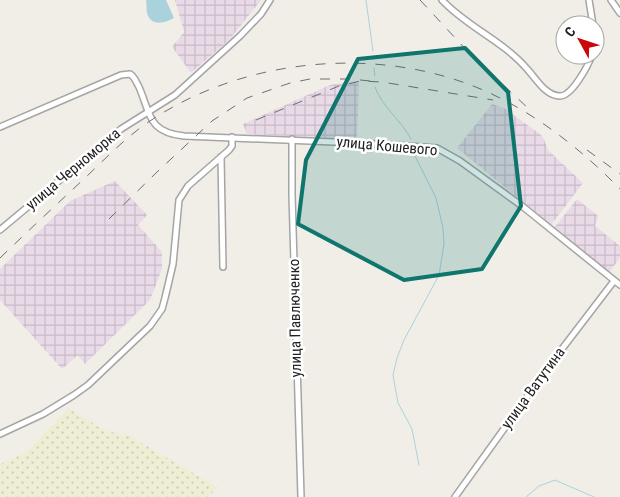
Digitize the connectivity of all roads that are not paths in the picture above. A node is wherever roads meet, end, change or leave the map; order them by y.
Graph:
1 (270, 0) edge
2 (442, 0) edge
3 (590, 0) edge
4 (611, 0) edge
5 (620, 13) edge
6 (592, 15) edge
7 (586, 65) edge
8 (149, 112) junction
9 (0, 127) edge
10 (232, 137) junction
11 (292, 139) junction
12 (221, 157) junction
13 (0, 230) edge
14 (223, 267) dead end
15 (614, 281) junction
16 (620, 285) edge
17 (0, 434) edge
18 (301, 497) edge
19 (455, 497) edge

1 - 8 street, улица Черноморка
2 - 7 street
3 - 6 street
4 - 5 street
8 - 9 street
8 - 10 street, улица Кошевого
8 - 13 street, улица Черноморка
10 - 11 street, улица Кошевого
10 - 12 street
11 - 15 street, улица Кошевого
11 - 18 street, улица Павлюченко
12 - 14 street
12 - 17 street
15 - 16 street, улица Кошевого
15 - 19 street, улица Ватутина

